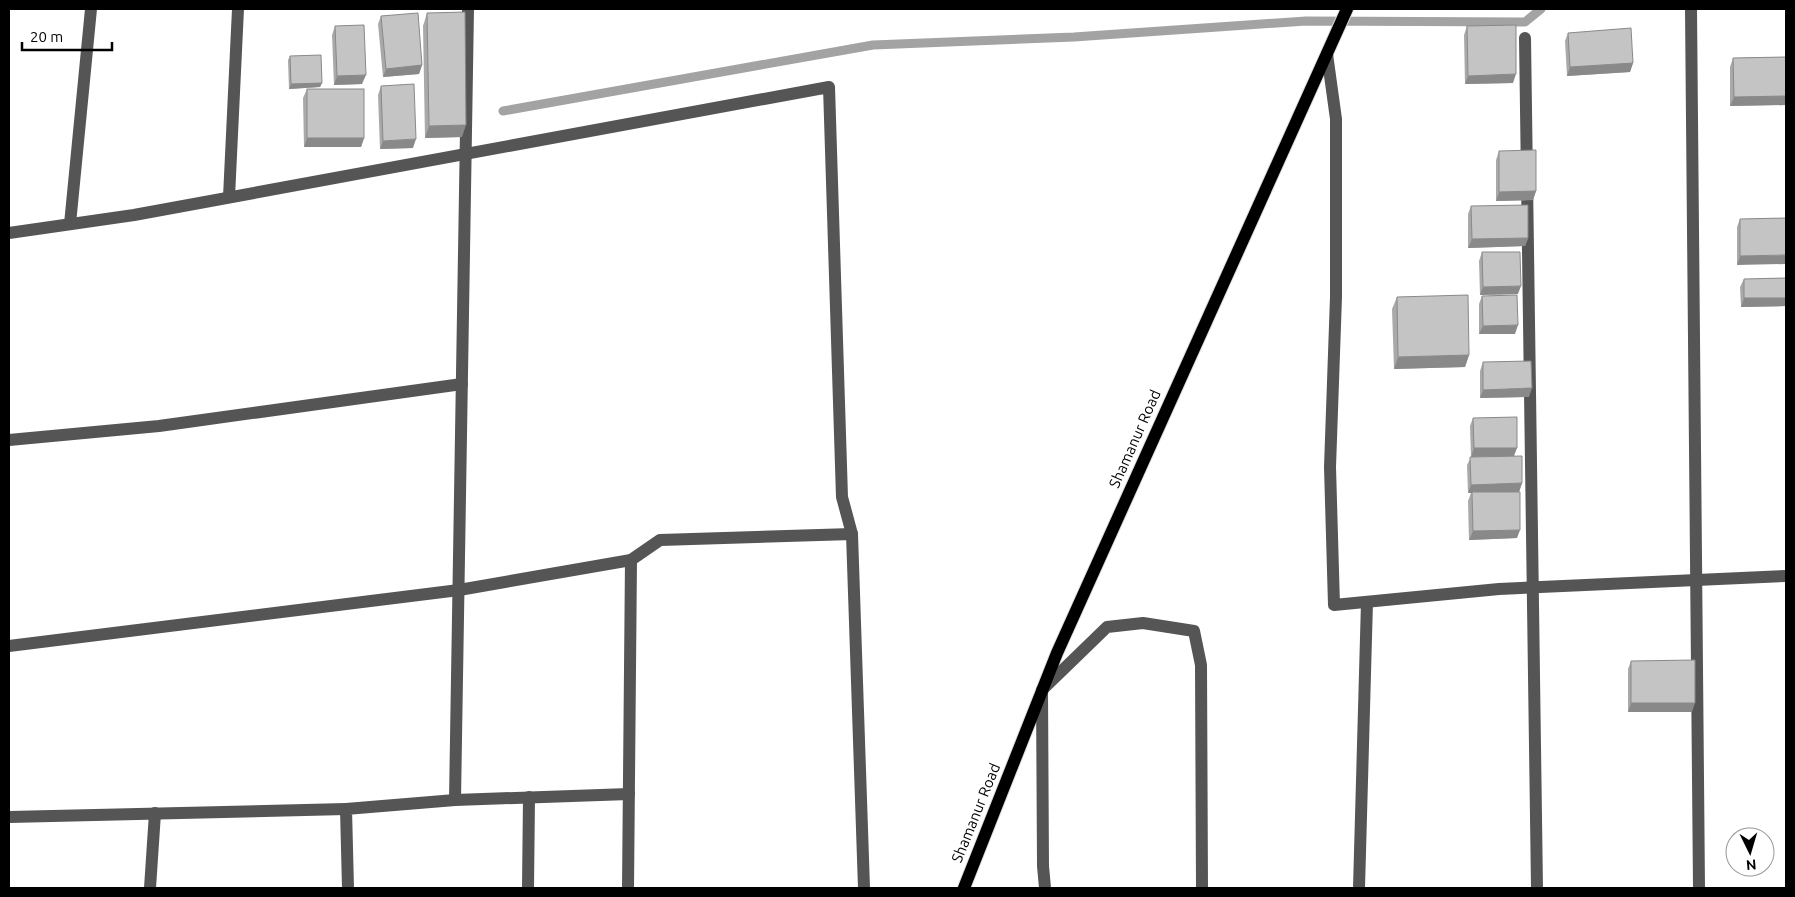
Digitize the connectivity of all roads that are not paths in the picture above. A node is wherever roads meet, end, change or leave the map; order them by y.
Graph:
1 (91, 9) edge
2 (238, 9) edge
3 (468, 9) edge
4 (1347, 9) edge
5 (1691, 9) edge
6 (1524, 38) dead end
7 (1327, 54) junction
8 (466, 152) junction
9 (229, 197) junction
10 (70, 224) junction
11 (9, 233) edge
12 (462, 384) junction
13 (9, 440) edge
14 (852, 534) junction
15 (631, 560) junction
16 (1786, 576) edge
17 (1695, 579) junction
18 (1533, 587) junction
19 (459, 590) junction
20 (1366, 602) junction
21 (9, 646) edge
22 (1042, 690) junction
23 (629, 794) junction
24 (529, 797) junction
25 (455, 800) junction
26 (346, 809) junction
27 (155, 814) junction
28 (9, 817) edge
29 (150, 888) edge
30 (348, 888) edge
31 (528, 888) edge
32 (628, 888) edge
33 (864, 888) edge
34 (964, 888) edge
35 (1045, 888) edge
36 (1202, 888) edge
37 (1359, 888) edge
38 (1537, 888) edge
39 (1699, 888) edge

1 - 10 street
2 - 9 street
3 - 8 street
4 - 7 main road, Shamanur Road
5 - 17 street
6 - 18 street
7 - 20 street
7 - 22 main road, Shamanur Road
8 - 9 street
8 - 12 street
8 - 14 street
9 - 10 street
10 - 11 street
12 - 13 street
12 - 19 street
14 - 15 street
14 - 33 street
15 - 19 street
15 - 23 street
16 - 17 street
17 - 18 street
17 - 39 street
18 - 20 street
18 - 38 street
19 - 21 street
19 - 25 street
20 - 37 street
22 - 34 main road, Shamanur Road
22 - 35 street
22 - 36 street
23 - 24 street
23 - 32 street
24 - 25 street
24 - 31 street
25 - 26 street
26 - 27 street
26 - 30 street
27 - 28 street
27 - 29 street

